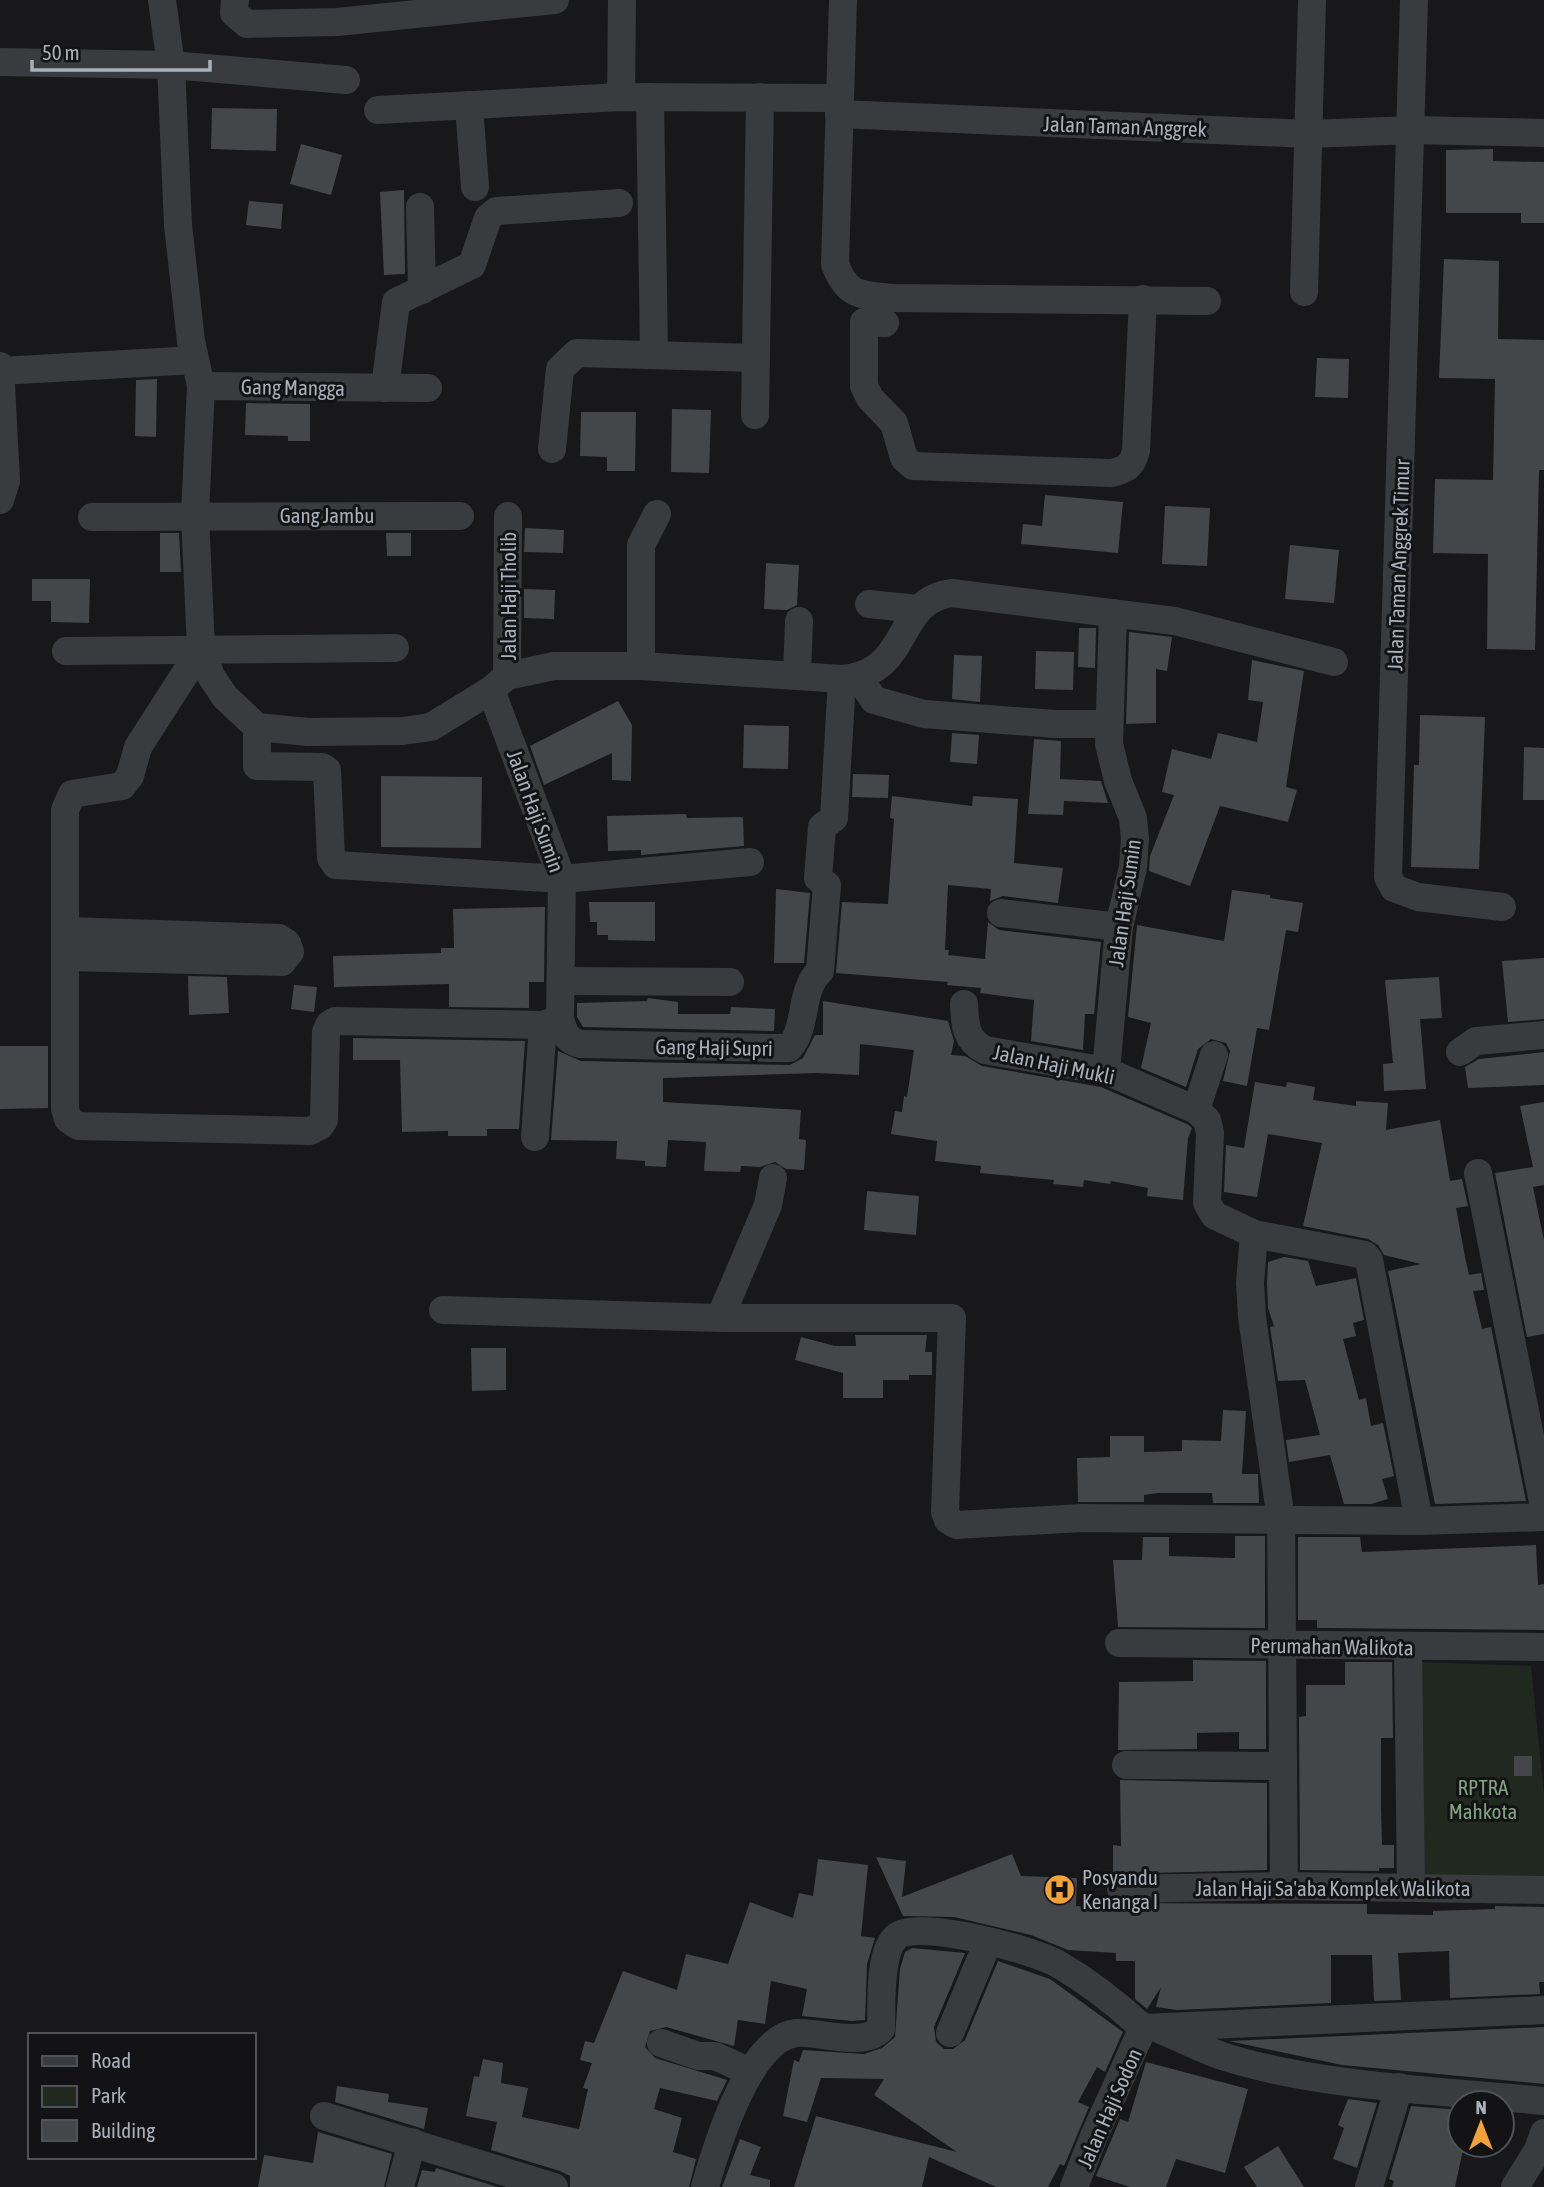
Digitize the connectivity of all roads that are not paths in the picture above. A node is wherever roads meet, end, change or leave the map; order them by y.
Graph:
1 (162, 0) edge
2 (235, 0) edge
3 (622, 0) edge
4 (843, 0) edge
5 (1312, 0) edge
6 (1414, 0) edge
7 (540, 1) edge
8 (337, 11) edge
9 (0, 62) edge
10 (171, 65) junction
11 (346, 80) dead end
12 (621, 97) junction
13 (650, 97) junction
14 (760, 97) junction
15 (825, 102) junction
16 (469, 105) junction
17 (378, 110) dead end
18 (1412, 130) junction
19 (1544, 133) edge
20 (1309, 134) junction
21 (475, 187) dead end
22 (619, 203) dead end
23 (420, 206) dead end
24 (422, 290) junction
25 (1304, 292) dead end
26 (1143, 299) junction
27 (1207, 301) dead end
28 (885, 323) dead end
29 (654, 353) junction
30 (754, 358) junction
31 (1, 369) edge
32 (198, 373) junction
33 (385, 388) junction
34 (429, 388) dead end
35 (755, 415) dead end
36 (552, 449) dead end
37 (0, 500) edge
38 (657, 514) dead end
39 (195, 515) junction
40 (460, 516) dead end
41 (508, 516) dead end
42 (92, 517) dead end
43 (869, 604) dead end
44 (918, 609) junction
45 (1113, 613) junction
46 (799, 621) dead end
47 (395, 648) dead end
48 (201, 649) junction
49 (66, 651) dead end
50 (1334, 662) dead end
51 (641, 666) junction
52 (797, 674) junction
53 (850, 678) junction
54 (499, 683) junction
55 (1109, 724) junction
56 (257, 727) junction
57 (750, 862) dead end
58 (562, 879) junction
59 (1502, 907) dead end
60 (1001, 914) dead end
61 (1119, 927) junction
62 (67, 944) junction
63 (563, 981) junction
64 (730, 982) dead end
65 (964, 1004) dead end
66 (551, 1022) junction
67 (1544, 1035) edge
68 (1460, 1052) dead end
69 (1214, 1055) dead end
70 (1106, 1071) junction
71 (1195, 1110) junction
72 (536, 1137) dead end
73 (1478, 1173) dead end
74 (773, 1178) dead end
75 (1254, 1234) junction
76 (443, 1310) dead end
77 (720, 1318) junction
78 (1544, 1507) edge
79 (1544, 1517) edge
80 (1281, 1520) junction
81 (1419, 1521) junction
82 (1119, 1643) dead end
83 (1281, 1645) junction
84 (1408, 1647) junction
85 (1544, 1647) edge
86 (1126, 1765) dead end
87 (1283, 1766) junction
88 (1284, 1886) junction
89 (1411, 1888) junction
90 (1121, 1889) dead end
91 (1544, 1890) edge
92 (988, 1942) junction
93 (1544, 2010) edge
94 (1149, 2028) junction
95 (950, 2033) dead end
96 (661, 2043) dead end
97 (750, 2072) junction
98 (1399, 2087) junction
99 (1544, 2101) edge
100 (324, 2116) dead end
101 (1544, 2133) edge
102 (412, 2142) junction
103 (400, 2187) edge
104 (554, 2187) edge
105 (705, 2187) edge
106 (1074, 2187) edge
107 (1369, 2187) edge
108 (1515, 2187) edge

1 - 10 street
2 - 8 street
3 - 12 street
4 - 15 street
5 - 20 street
6 - 18 street, Jalan Taman Anggrek Timur
7 - 8 street
9 - 10 street
10 - 11 street
10 - 32 street
12 - 13 street, Jalan Taman Anggrek
12 - 16 street, Jalan Taman Anggrek
13 - 14 street, Jalan Taman Anggrek
13 - 29 street
14 - 15 street, Jalan Taman Anggrek
14 - 30 street
15 - 20 street, Jalan Taman Anggrek
15 - 26 street
16 - 17 street, Jalan Taman Anggrek
16 - 21 street
18 - 19 street, Jalan Taman Anggrek
18 - 20 street, Jalan Taman Anggrek
18 - 59 street, Jalan Taman Anggrek Timur
20 - 25 street
22 - 24 street
23 - 24 street
24 - 33 street
26 - 27 street
26 - 28 street
29 - 30 street
29 - 36 street
30 - 35 street
31 - 32 street, Gang Mangga
31 - 37 street
32 - 33 street, Gang Mangga
32 - 39 street
33 - 34 street, Gang Mangga
38 - 51 street
39 - 40 street, Gang Jambu
39 - 42 street, Gang Jambu
39 - 48 street
41 - 54 street, Jalan Haji Tholib
43 - 44 street
44 - 45 street
44 - 53 street
45 - 50 street
45 - 55 street, Jalan Haji Sumin
46 - 52 street
47 - 48 street
48 - 49 street
48 - 56 street
48 - 62 street
51 - 52 street
51 - 54 street
52 - 53 street
53 - 55 street
53 - 66 street, Gang Haji Supri
54 - 56 street
54 - 58 street, Jalan Haji Sumin
55 - 61 street, Jalan Haji Sumin
56 - 58 street
57 - 58 street
58 - 63 street, Jalan Haji Sumin
60 - 61 street
61 - 70 street, Jalan Haji Sumin
62 - 62 street
62 - 66 street
63 - 64 street
63 - 66 street, Jalan Haji Sumin
65 - 70 street, Jalan Haji Mukli
66 - 72 street, Jalan Haji Sumin
67 - 68 street
69 - 71 street
70 - 71 street, Jalan Haji Mukli
71 - 75 street
73 - 78 street
74 - 77 street
75 - 80 street
75 - 81 street
76 - 77 street
77 - 80 street
79 - 81 street
80 - 81 street
80 - 83 street
82 - 83 street, Perumahan Walikota
83 - 84 street, Perumahan Walikota
83 - 87 street
84 - 85 street, Perumahan Walikota
84 - 89 street
86 - 87 street
87 - 88 street
88 - 89 street, Jalan Haji Sa'aba Komplek Walikota
88 - 90 street, Jalan Haji Sa'aba Komplek Walikota
89 - 91 street, Jalan Haji Sa'aba Komplek Walikota
92 - 94 street
92 - 95 street
92 - 97 street
93 - 94 street
94 - 98 street
94 - 106 street, Jalan Haji Sodon
96 - 97 street
97 - 105 street
98 - 99 street
98 - 107 street
100 - 102 street
101 - 108 street
102 - 103 street
102 - 104 street

